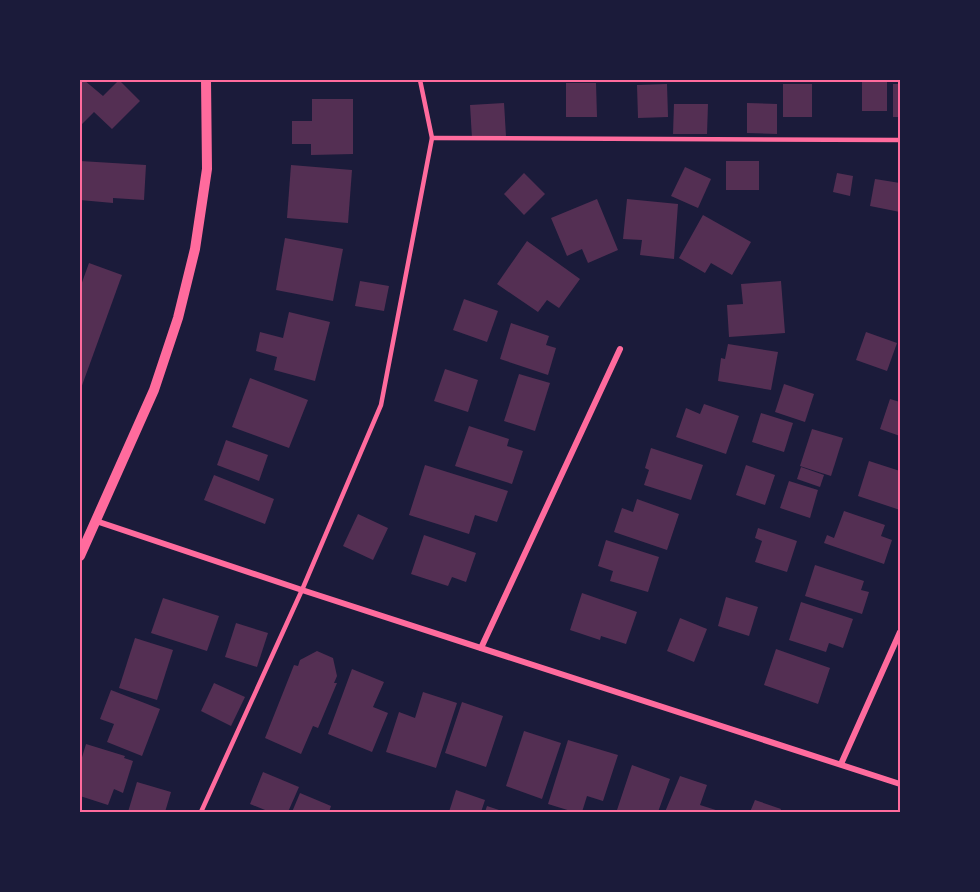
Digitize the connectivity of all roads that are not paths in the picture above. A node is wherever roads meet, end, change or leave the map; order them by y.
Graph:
1 (206, 80) edge
2 (420, 80) edge
3 (432, 138) junction
4 (900, 140) edge
5 (620, 349) dead end
6 (96, 521) junction
7 (80, 556) edge
8 (302, 590) junction
9 (900, 632) edge
10 (481, 648) junction
11 (841, 764) junction
12 (900, 784) edge
13 (201, 813) edge

1 - 6 street
2 - 3 lane
3 - 4 lane
3 - 8 lane
5 - 10 street
6 - 7 street
6 - 8 street
8 - 10 street
8 - 13 lane
9 - 11 street
10 - 11 street
11 - 12 street

